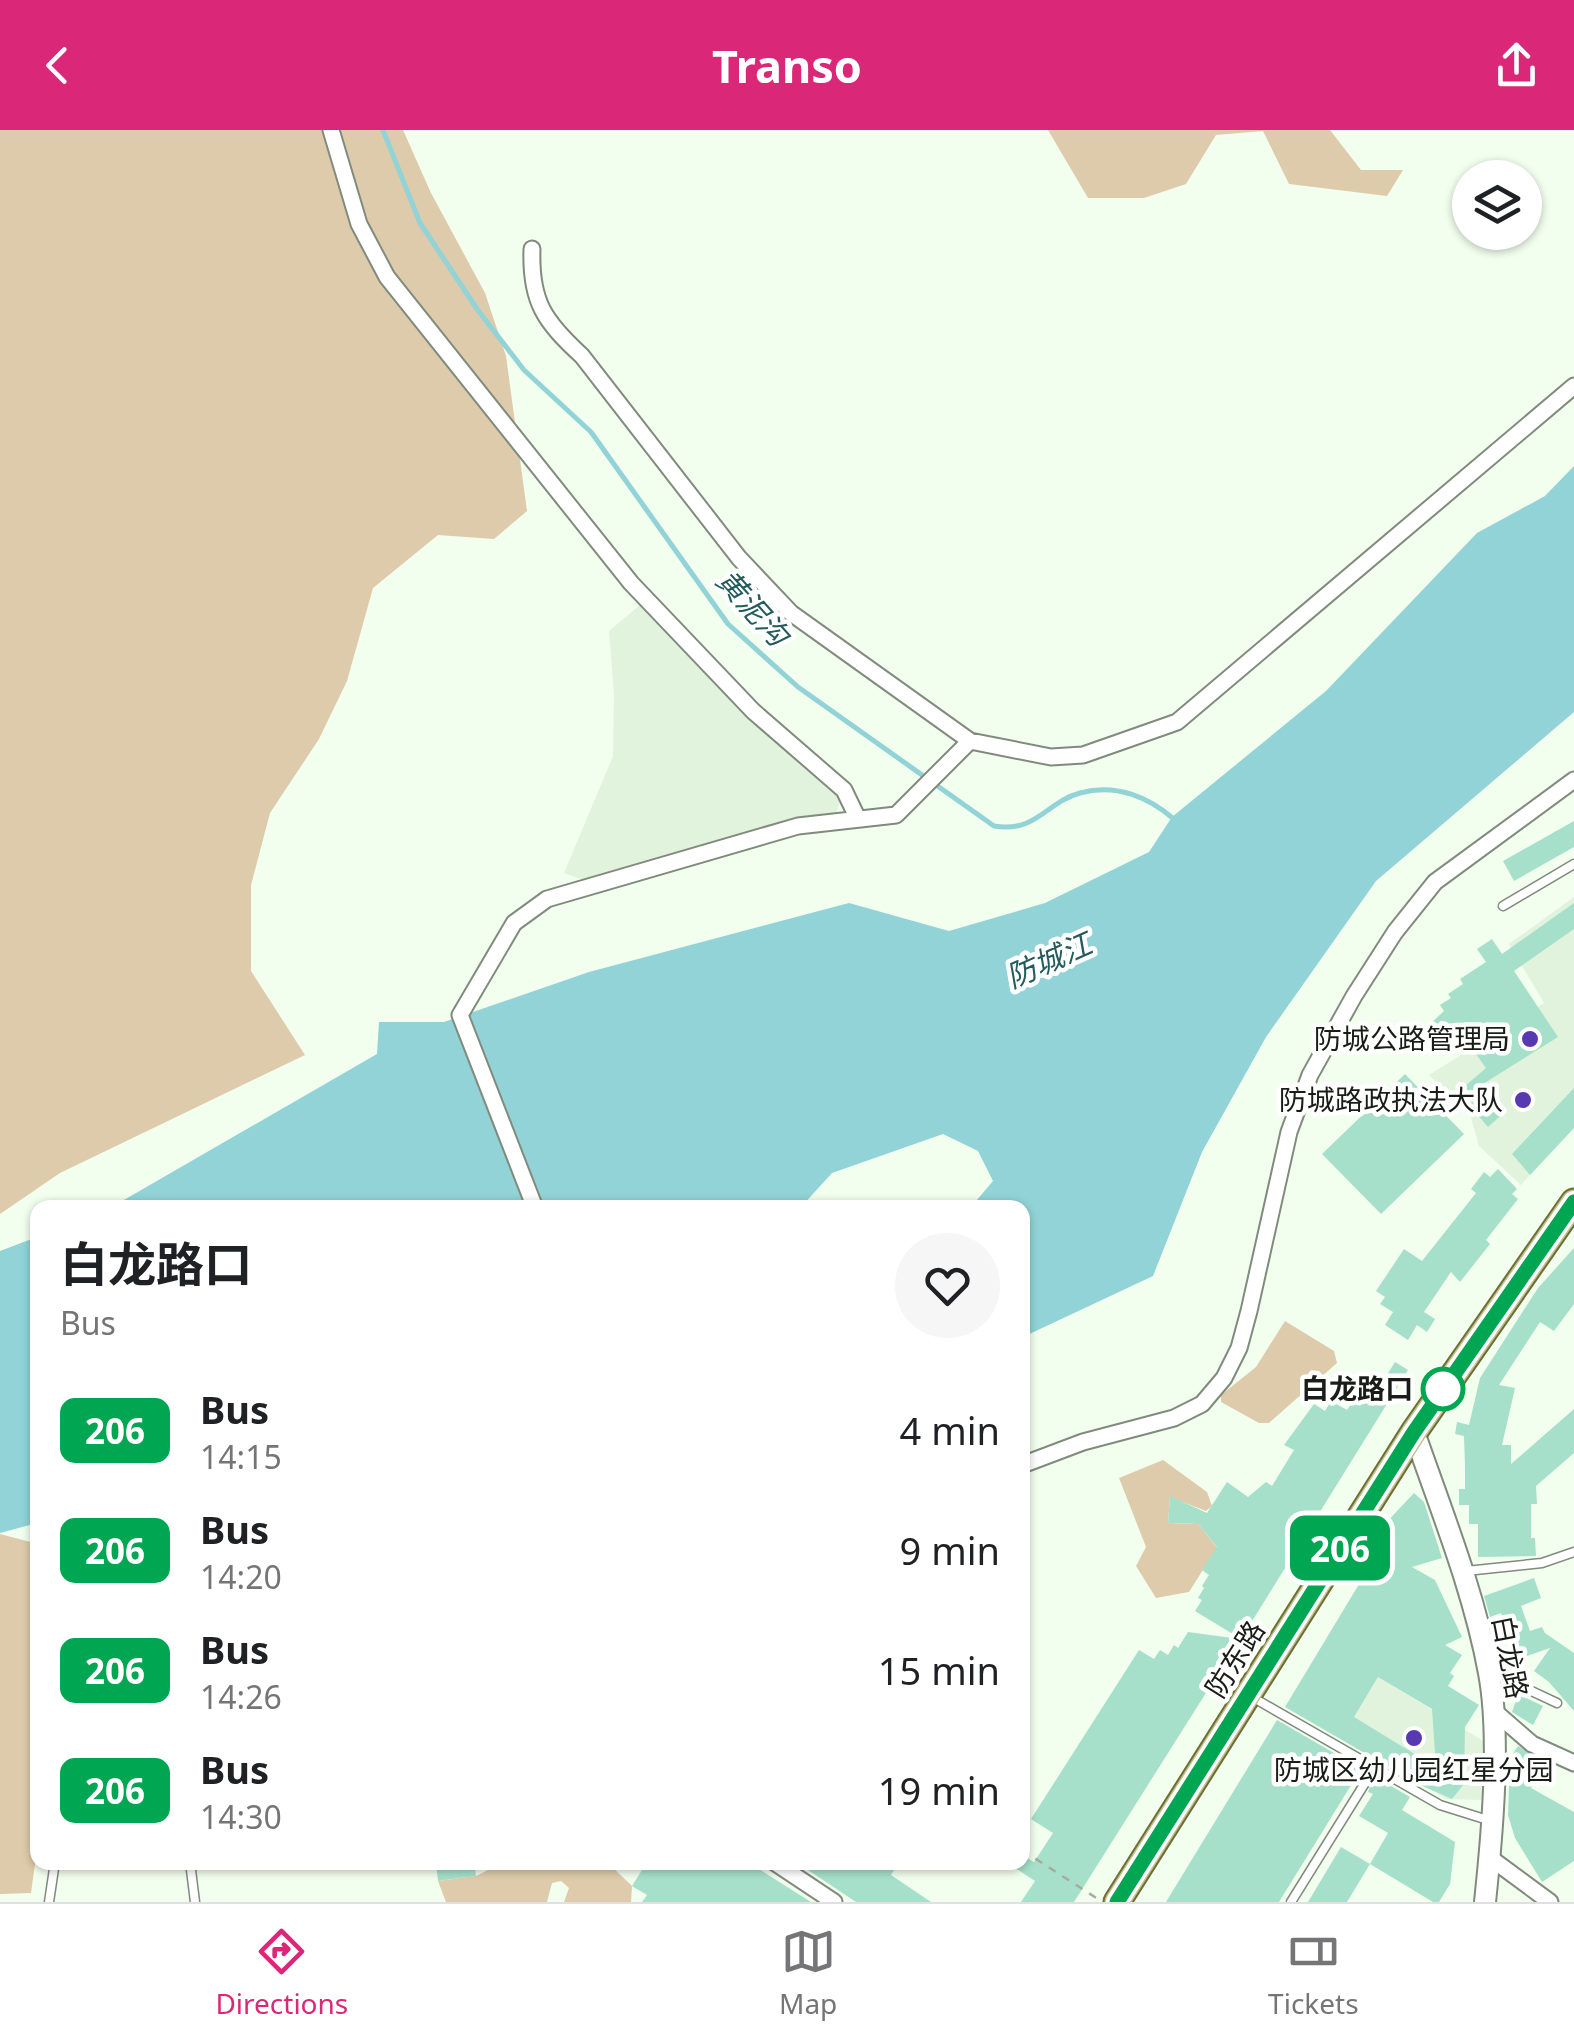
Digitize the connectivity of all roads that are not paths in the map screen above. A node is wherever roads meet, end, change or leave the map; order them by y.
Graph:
1 (330, 130) edge
2 (532, 249) dead end
3 (1574, 386) edge
4 (970, 741) junction
5 (1574, 780) edge
6 (858, 819) junction
7 (1574, 864) edge
8 (1503, 906) dead end
9 (532, 1200) edge
10 (1574, 1202) edge
11 (1414, 1432) junction
12 (1030, 1463) edge
13 (1574, 1552) edge
14 (1462, 1571) junction
15 (1489, 1671) junction
16 (1248, 1695) junction
17 (1557, 1704) dead end
18 (1494, 1711) junction
19 (1574, 1763) edge
20 (1365, 1783) dead end
21 (1491, 1820) junction
22 (1490, 1858) junction
23 (54, 1870) edge
24 (191, 1870) edge
25 (786, 1870) edge
26 (50, 1902) edge
27 (194, 1902) edge
28 (834, 1902) edge
29 (1117, 1902) edge
30 (1291, 1902) edge
31 (1485, 1902) edge
32 (1550, 1902) edge

1 - 6 street
2 - 4 street
3 - 4 street
4 - 6 street
5 - 12 street
6 - 9 street
7 - 8 lane
10 - 11 main road, 防东路
11 - 14 street, 白龙路
11 - 16 main road, 防东路
13 - 14 lane
14 - 15 street, 白龙路
15 - 17 lane
15 - 18 street, 白龙路
16 - 21 lane
16 - 29 main road, 防东路
18 - 19 street
18 - 21 street, 白龙路
20 - 30 lane
21 - 22 street, 白龙路
22 - 31 street, 白龙路
22 - 32 street
23 - 26 lane
24 - 27 lane
25 - 28 street

